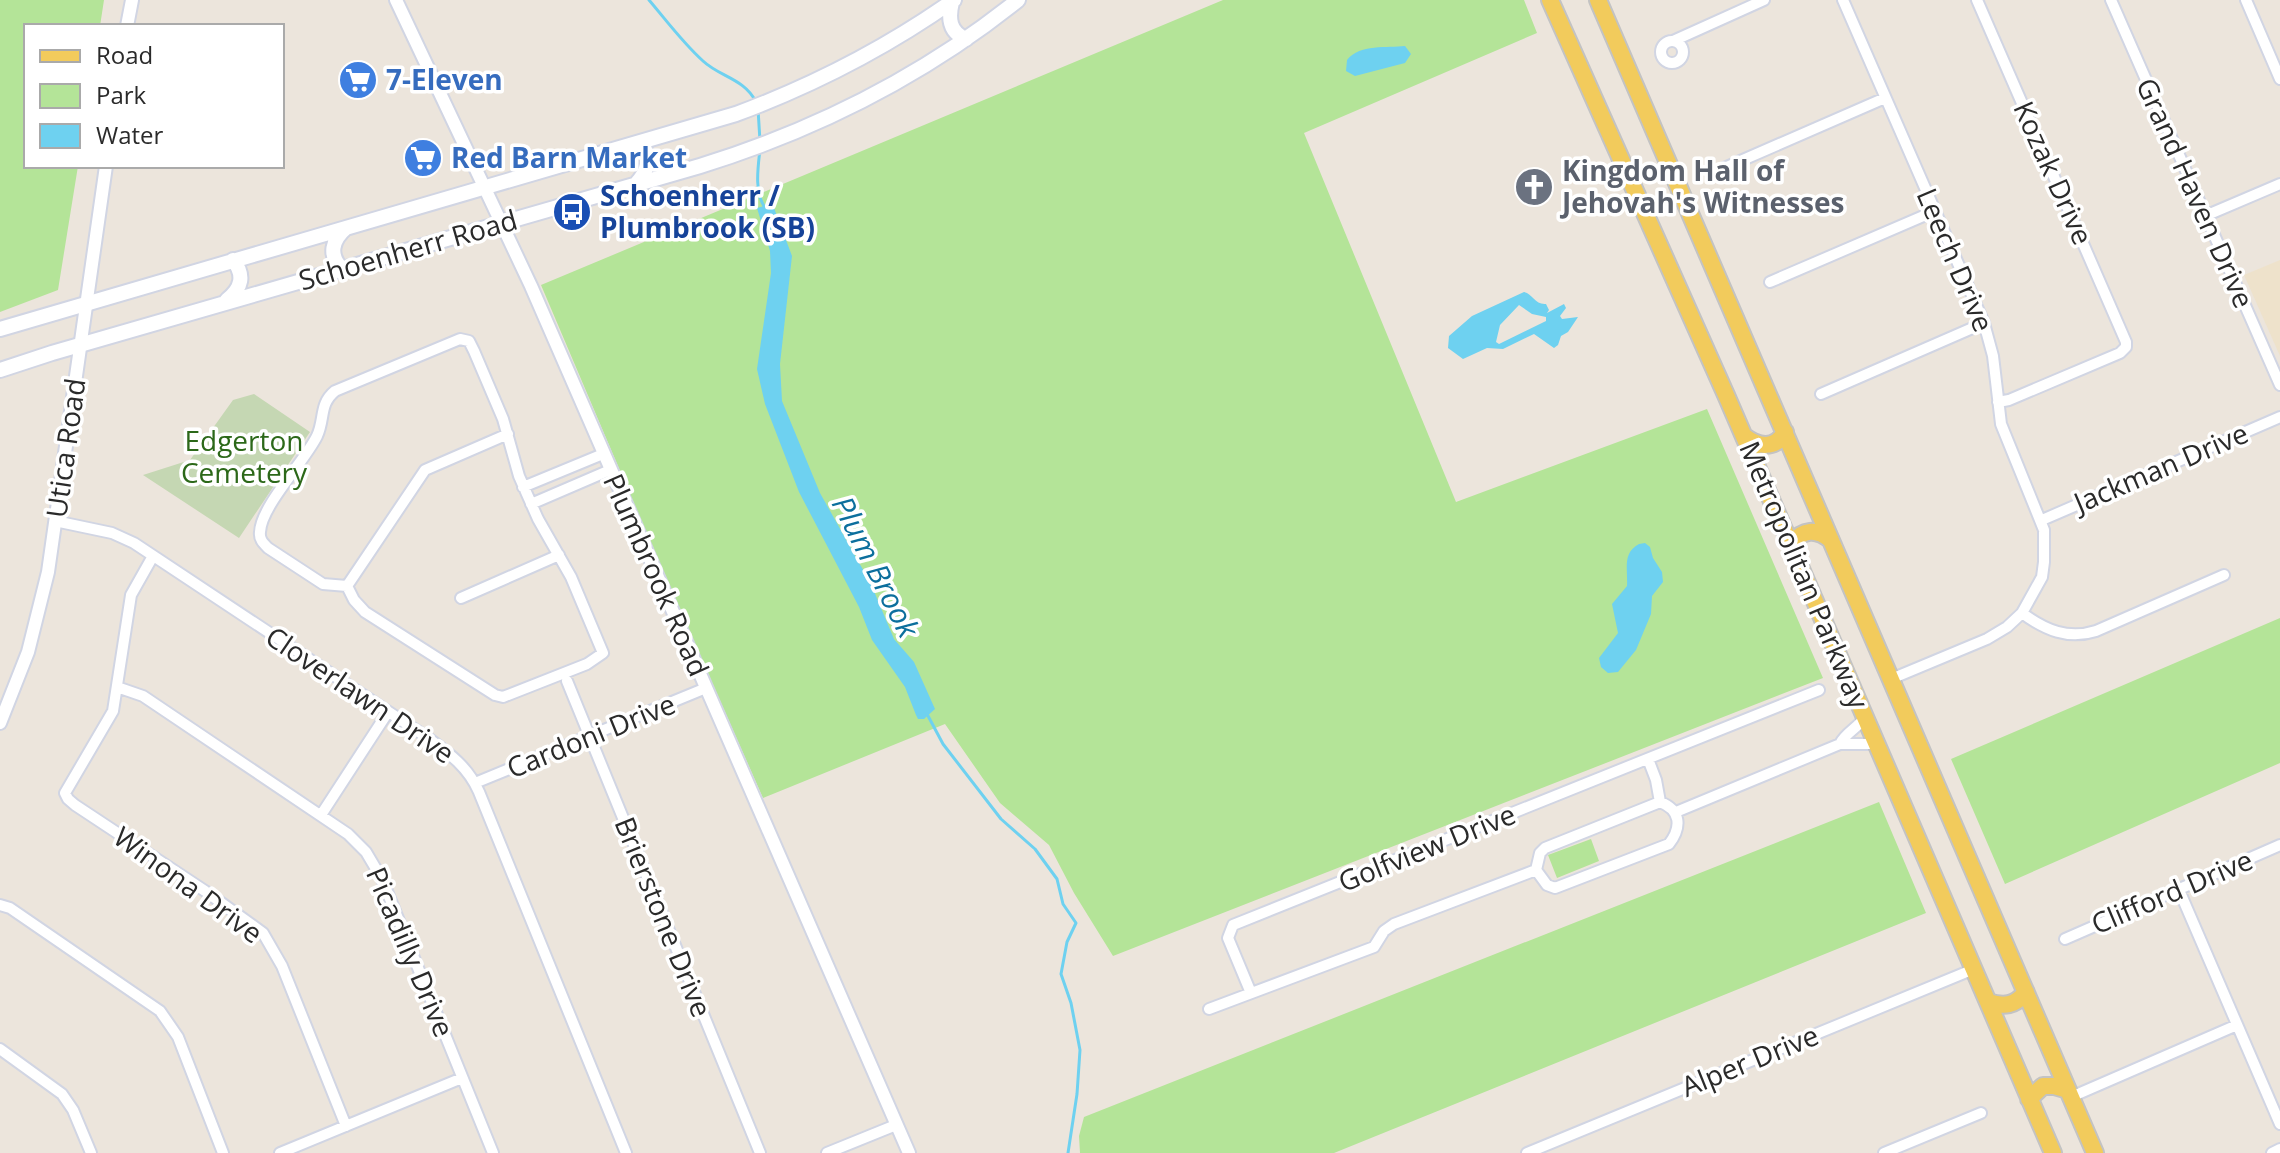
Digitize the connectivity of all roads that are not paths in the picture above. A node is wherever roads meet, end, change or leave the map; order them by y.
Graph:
1 (132, 0) edge
2 (396, 0) edge
3 (1018, 0) edge
4 (1550, 0) edge
5 (1598, 0) edge
6 (1764, 0) edge
7 (1843, 0) edge
8 (1977, 0) edge
9 (2111, 0) edge
10 (2246, 0) edge
11 (953, 1) edge
12 (127, 24) edge
13 (1686, 37) junction
14 (966, 39) junction
15 (1673, 41) junction
16 (1683, 50) junction
17 (2280, 79) edge
18 (1885, 98) junction
19 (641, 143) junction
20 (106, 168) edge
21 (1722, 169) dead end
22 (2280, 184) edge
23 (635, 185) junction
24 (484, 187) junction
25 (1935, 211) junction
26 (2205, 216) junction
27 (501, 224) junction
28 (346, 228) junction
29 (233, 260) junction
30 (342, 269) junction
31 (1770, 282) dead end
32 (86, 302) junction
33 (224, 303) junction
34 (1984, 323) junction
35 (0, 329) edge
36 (79, 346) junction
37 (0, 370) edge
38 (2280, 385) edge
39 (1821, 394) dead end
40 (1998, 402) junction
41 (2280, 417) edge
42 (1785, 432) junction
43 (508, 434) junction
44 (1744, 436) junction
45 (603, 454) junction
46 (610, 470) junction
47 (523, 487) junction
48 (531, 504) junction
49 (2042, 520) junction
50 (55, 521) junction
51 (1831, 540) junction
52 (1791, 544) junction
53 (559, 555) junction
54 (153, 556) junction
55 (2224, 575) dead end
56 (347, 586) junction
57 (461, 598) dead end
58 (2022, 613) junction
59 (1891, 679) junction
60 (567, 681) dead end
61 (117, 687) junction
62 (706, 688) junction
63 (1819, 690) dead end
64 (388, 712) junction
65 (1865, 717) junction
66 (0, 723) edge
67 (588, 737) junction
68 (1840, 744) junction
69 (1877, 744) junction
70 (1648, 759) junction
71 (475, 783) junction
72 (1660, 802) junction
73 (1676, 812) junction
74 (321, 815) junction
75 (2280, 845) edge
76 (1536, 870) junction
77 (2179, 890) junction
78 (0, 905) edge
79 (2065, 939) dead end
80 (1974, 969) junction
81 (2026, 992) junction
82 (1251, 993) junction
83 (1988, 1002) junction
84 (1209, 1009) dead end
85 (2237, 1025) junction
86 (0, 1049) edge
87 (462, 1078) junction
88 (2069, 1093) junction
89 (2029, 1099) junction
90 (1981, 1113) dead end
91 (2280, 1124) edge
92 (896, 1125) junction
93 (346, 1126) junction
94 (1550, 1149) edge
95 (2280, 1149) edge
96 (91, 1153) edge
97 (223, 1153) edge
98 (280, 1153) edge
99 (493, 1153) edge
100 (626, 1153) edge
101 (760, 1153) edge
102 (827, 1153) edge
103 (909, 1153) edge
104 (1527, 1153) edge
105 (1884, 1153) edge
106 (2053, 1153) edge
107 (2095, 1153) edge
108 (2272, 1153) edge

1 - 12 street
2 - 24 street, Plumbrook Road
3 - 14 main road, Schoenherr Road
4 - 44 main road, Metropolitan Parkway
5 - 42 main road, Metropolitan Parkway
6 - 13 street
7 - 18 street, Leech Drive
8 - 40 street, Kozak Drive
9 - 26 street, Grand Haven Drive
10 - 17 street
11 - 14 main road
11 - 19 main road, Schoenherr Road
13 - 15 street
13 - 16 street
14 - 23 main road, Schoenherr Road
15 - 16 street
15 - 16 street
18 - 21 street
18 - 25 street, Leech Drive
19 - 23 main road
19 - 24 main road, Schoenherr Road
20 - 32 street, Utica Road
22 - 26 street
23 - 27 main road, Schoenherr Road
24 - 27 street, Plumbrook Road
24 - 28 main road, Schoenherr Road
25 - 31 street
25 - 34 street, Leech Drive
26 - 38 street, Grand Haven Drive
27 - 30 main road, Schoenherr Road
27 - 45 street, Plumbrook Road
28 - 29 main road, Schoenherr Road
28 - 30 main road
29 - 32 main road, Schoenherr Road
29 - 33 main road
30 - 33 main road, Schoenherr Road
32 - 35 main road, Schoenherr Road
32 - 36 street, Utica Road
33 - 36 main road, Schoenherr Road
34 - 39 street
34 - 40 street, Leech Drive
36 - 37 main road, Schoenherr Road
36 - 50 street, Utica Road
40 - 49 street, Leech Drive
41 - 49 street, Jackman Drive
42 - 44 main road
42 - 51 main road, Metropolitan Parkway
43 - 47 street
43 - 56 street
43 - 56 street
44 - 52 main road, Metropolitan Parkway
45 - 46 street, Plumbrook Road
45 - 47 street
46 - 48 street
46 - 62 street, Plumbrook Road
47 - 48 street
48 - 53 street
49 - 58 street, Leech Drive
50 - 54 street, Cloverlawn Drive
50 - 66 street, Utica Road
51 - 52 main road
51 - 59 main road, Metropolitan Parkway
52 - 65 main road, Metropolitan Parkway
53 - 56 street
53 - 57 street
54 - 61 street
54 - 64 street, Cloverlawn Drive
55 - 58 street
58 - 59 street, Leech Drive
59 - 81 main road, Metropolitan Parkway
60 - 67 street, Brierstone Drive
61 - 74 street, Picadilly Drive
61 - 93 street, Winona Drive
62 - 67 street, Cardoni Drive
62 - 92 street, Plumbrook Road
63 - 70 street, Golfview Drive
64 - 71 street, Cloverlawn Drive
64 - 74 street
65 - 68 street
65 - 69 main road, Metropolitan Parkway
67 - 71 street, Cardoni Drive
67 - 101 street, Brierstone Drive
68 - 69 street
68 - 73 street
69 - 80 main road, Metropolitan Parkway
70 - 72 street
70 - 82 street, Golfview Drive
71 - 100 street, Cloverlawn Drive
72 - 73 street
72 - 76 street
73 - 76 street
74 - 87 street, Picadilly Drive
75 - 77 street, Clifford Drive
76 - 82 street
77 - 79 street, Clifford Drive
77 - 85 street
78 - 97 street
80 - 83 main road, Metropolitan Parkway
80 - 94 street, Alper Drive
81 - 83 main road
81 - 88 main road, Metropolitan Parkway
82 - 84 street
83 - 89 main road, Metropolitan Parkway
85 - 88 street
85 - 91 street
86 - 96 street
87 - 93 street
87 - 99 street, Picadilly Drive
88 - 89 main road
88 - 107 main road, Metropolitan Parkway
89 - 106 main road, Metropolitan Parkway
90 - 105 street
92 - 102 street
92 - 103 street, Plumbrook Road
93 - 98 street
94 - 104 street, Alper Drive
95 - 108 street

